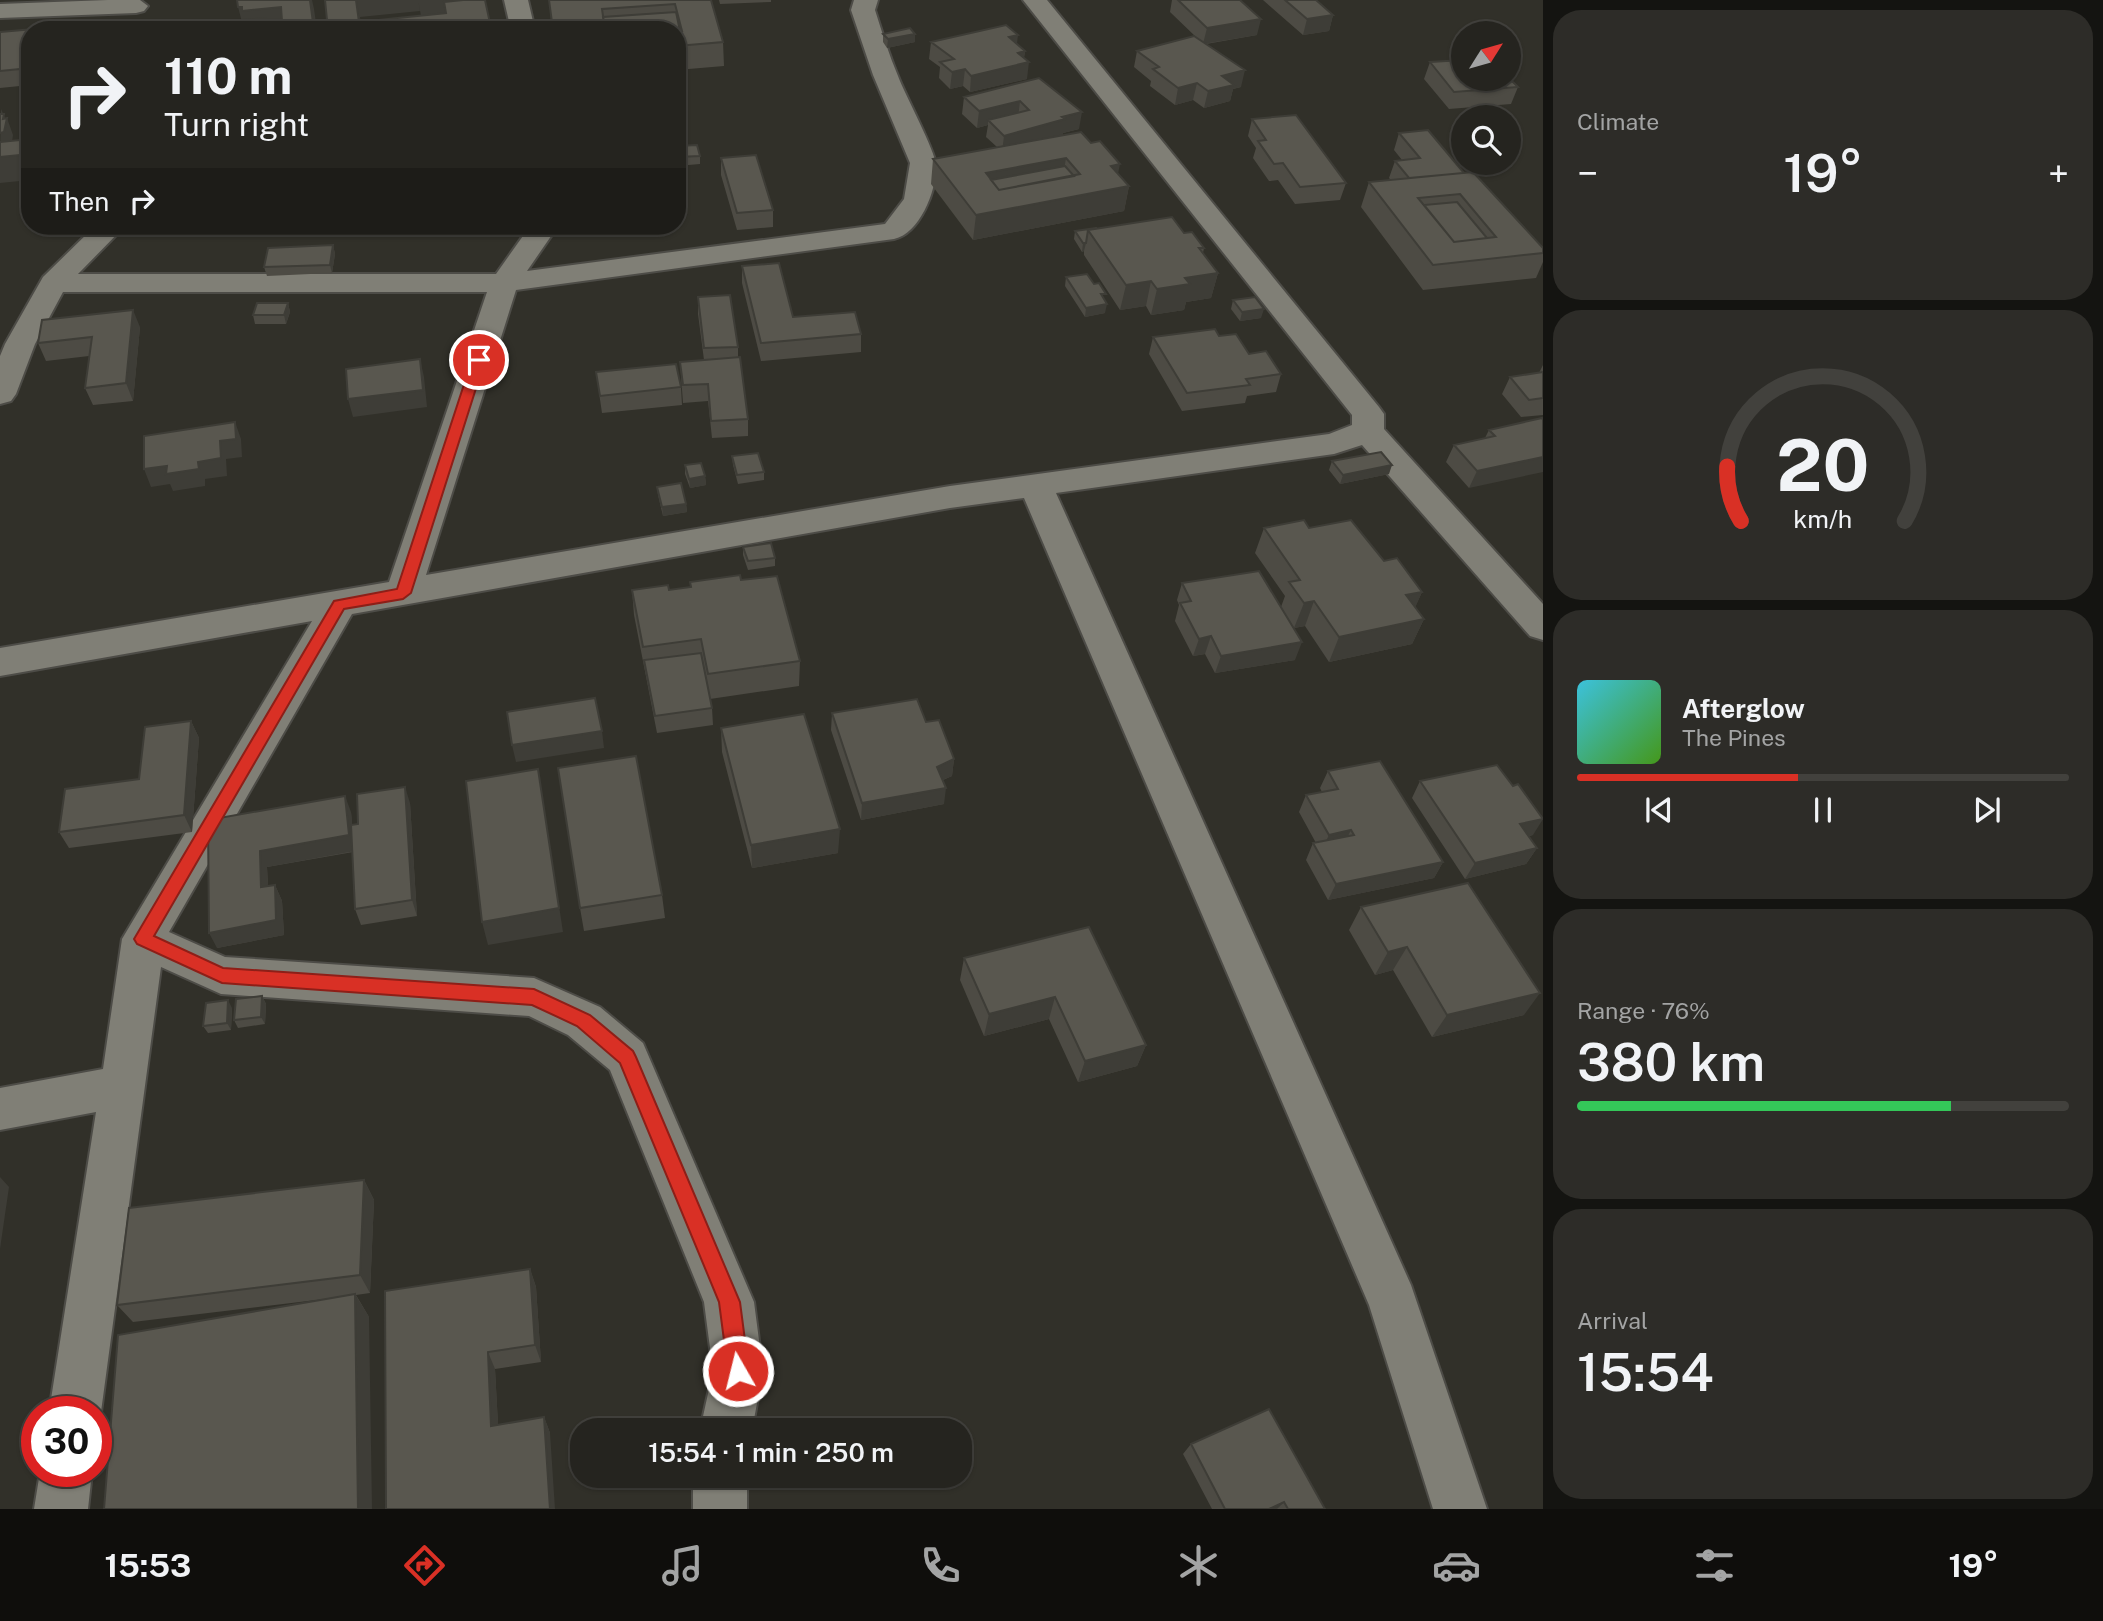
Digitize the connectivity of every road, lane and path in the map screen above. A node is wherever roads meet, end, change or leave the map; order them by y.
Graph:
1 (516, 0) edge
2 (866, 0) edge
3 (1035, 0) edge
4 (136, 3) edge
5 (0, 11) edge
6 (137, 21) edge
7 (521, 21) edge
8 (101, 235) edge
9 (538, 235) edge
10 (53, 283) junction
11 (504, 283) junction
12 (0, 394) edge
13 (1368, 431) junction
14 (1035, 484) junction
15 (403, 593) junction
16 (339, 605) junction
17 (1543, 627) edge
18 (0, 662) edge
19 (143, 939) junction
20 (123, 1086) junction
21 (0, 1109) edge
22 (77, 1396) edge
23 (728, 1418) edge
24 (64, 1487) edge
25 (720, 1488) edge
26 (61, 1509) edge
27 (720, 1509) edge
28 (1460, 1509) edge

1 - 7 street
2 - 11 street
3 - 13 street
4 - 5 street
4 - 6 street
8 - 10 street
9 - 11 street
10 - 11 street
10 - 12 street
11 - 15 street
13 - 14 street
13 - 17 street
14 - 15 street
14 - 28 street
15 - 16 street
16 - 18 street
16 - 19 street
19 - 20 street
19 - 23 street
20 - 21 street
20 - 22 street
24 - 26 street
25 - 27 street

